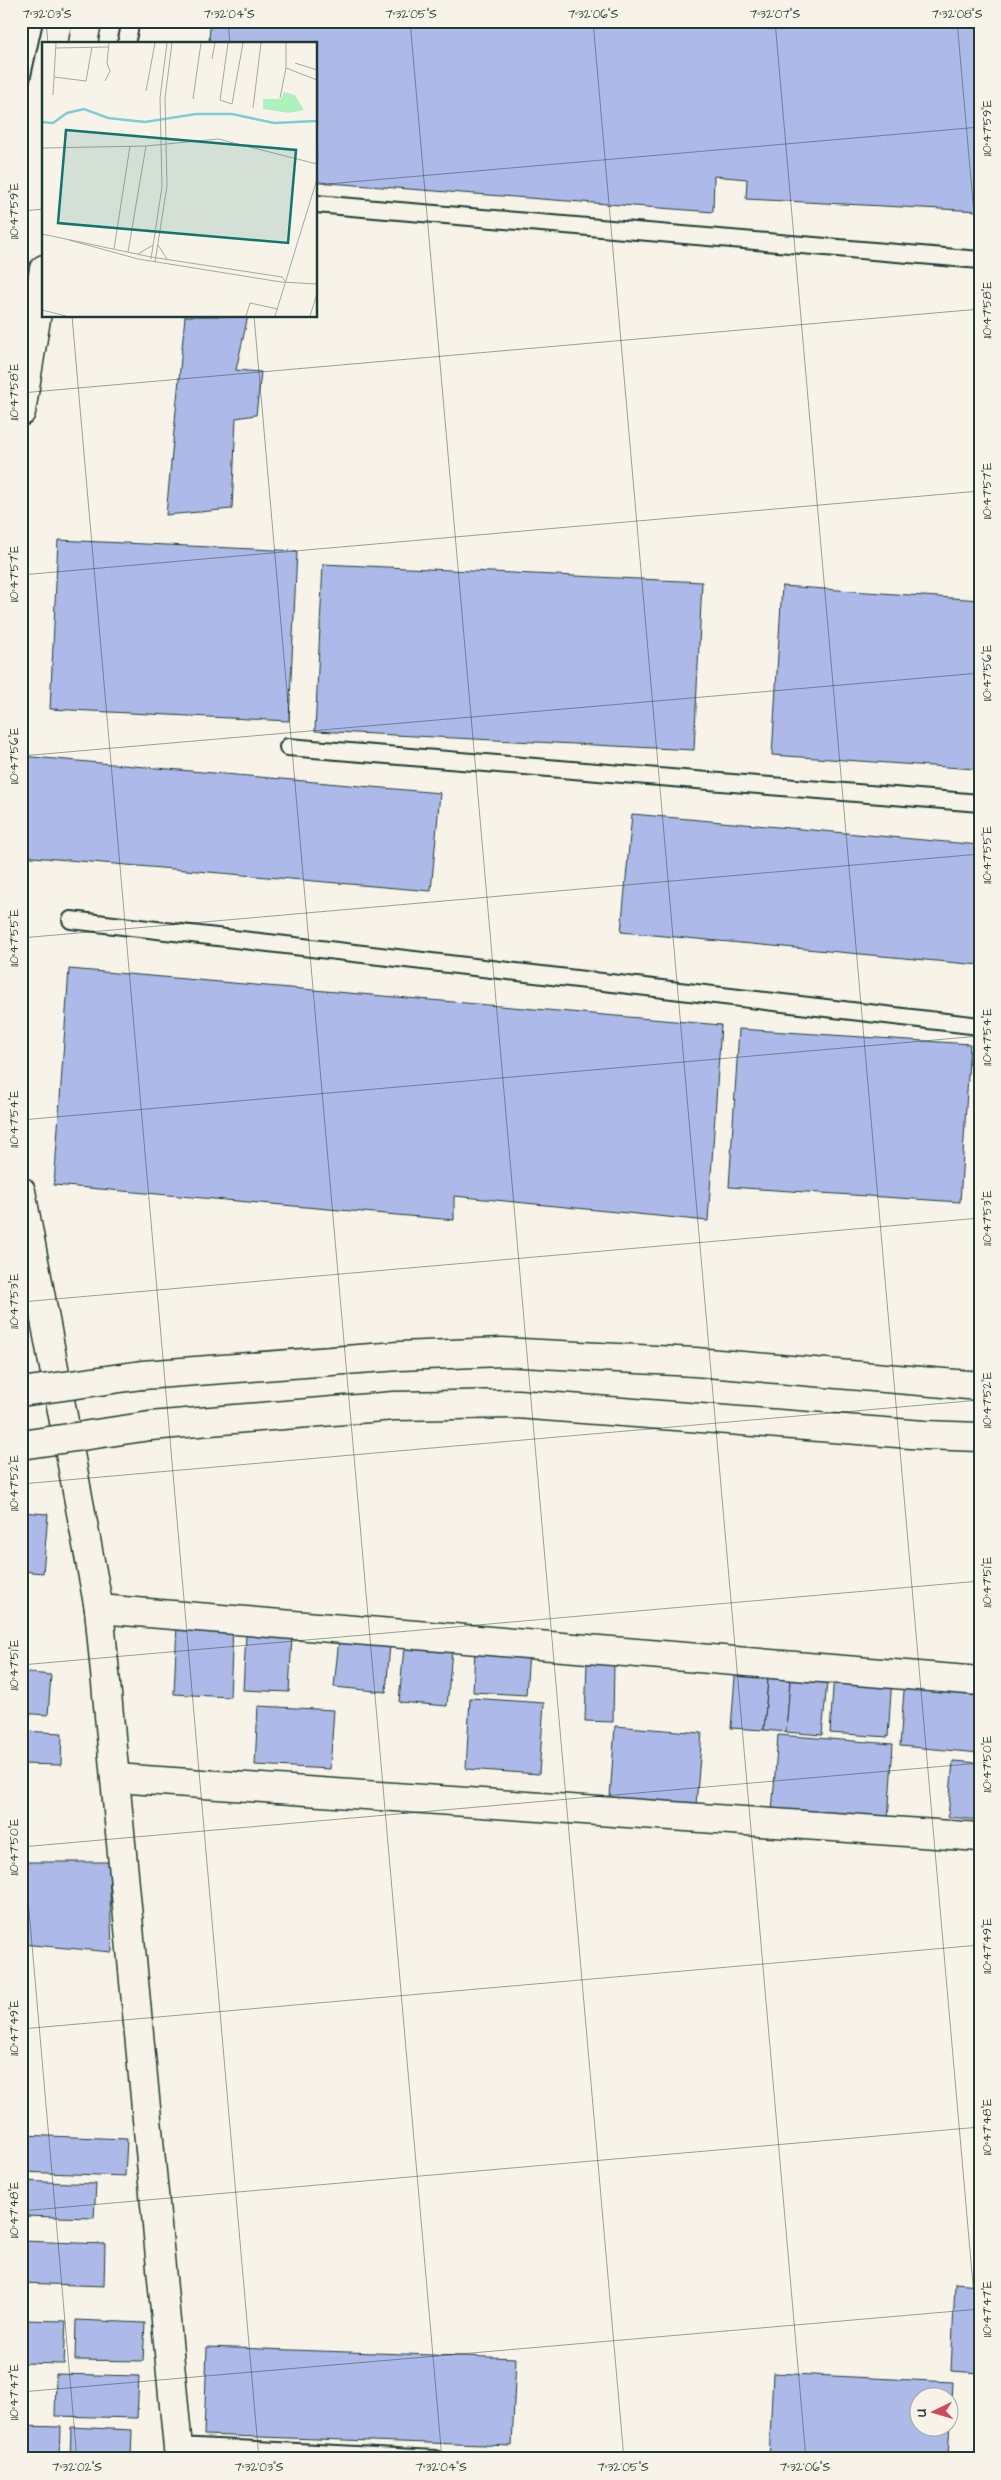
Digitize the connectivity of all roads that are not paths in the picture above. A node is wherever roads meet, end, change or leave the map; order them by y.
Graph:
1 (34, 21) edge
2 (87, 21) edge
3 (131, 21) edge
4 (83, 42) edge
5 (126, 42) edge
6 (21, 80) edge
7 (318, 204) edge
8 (980, 260) edge
9 (42, 281) edge
10 (21, 412) edge
11 (288, 748) dead end
12 (980, 803) edge
13 (71, 920) dead end
14 (980, 1026) edge
15 (21, 1190) edge
16 (980, 1386) edge
17 (21, 1392) edge
18 (980, 1438) edge
19 (21, 1445) edge
20 (99, 1609) junction
21 (980, 1681) edge
22 (116, 1778) junction
23 (980, 1837) edge
24 (178, 2452) edge
25 (436, 2459) edge

1 - 6 lane
2 - 4 main road
3 - 5 lane
7 - 8 lane
9 - 10 main road
11 - 12 lane
13 - 14 lane
15 - 20 main road
16 - 17 main road, bridge
18 - 19 main road, bridge
20 - 21 main road
20 - 22 main road
22 - 23 main road
22 - 24 main road
24 - 25 lane

